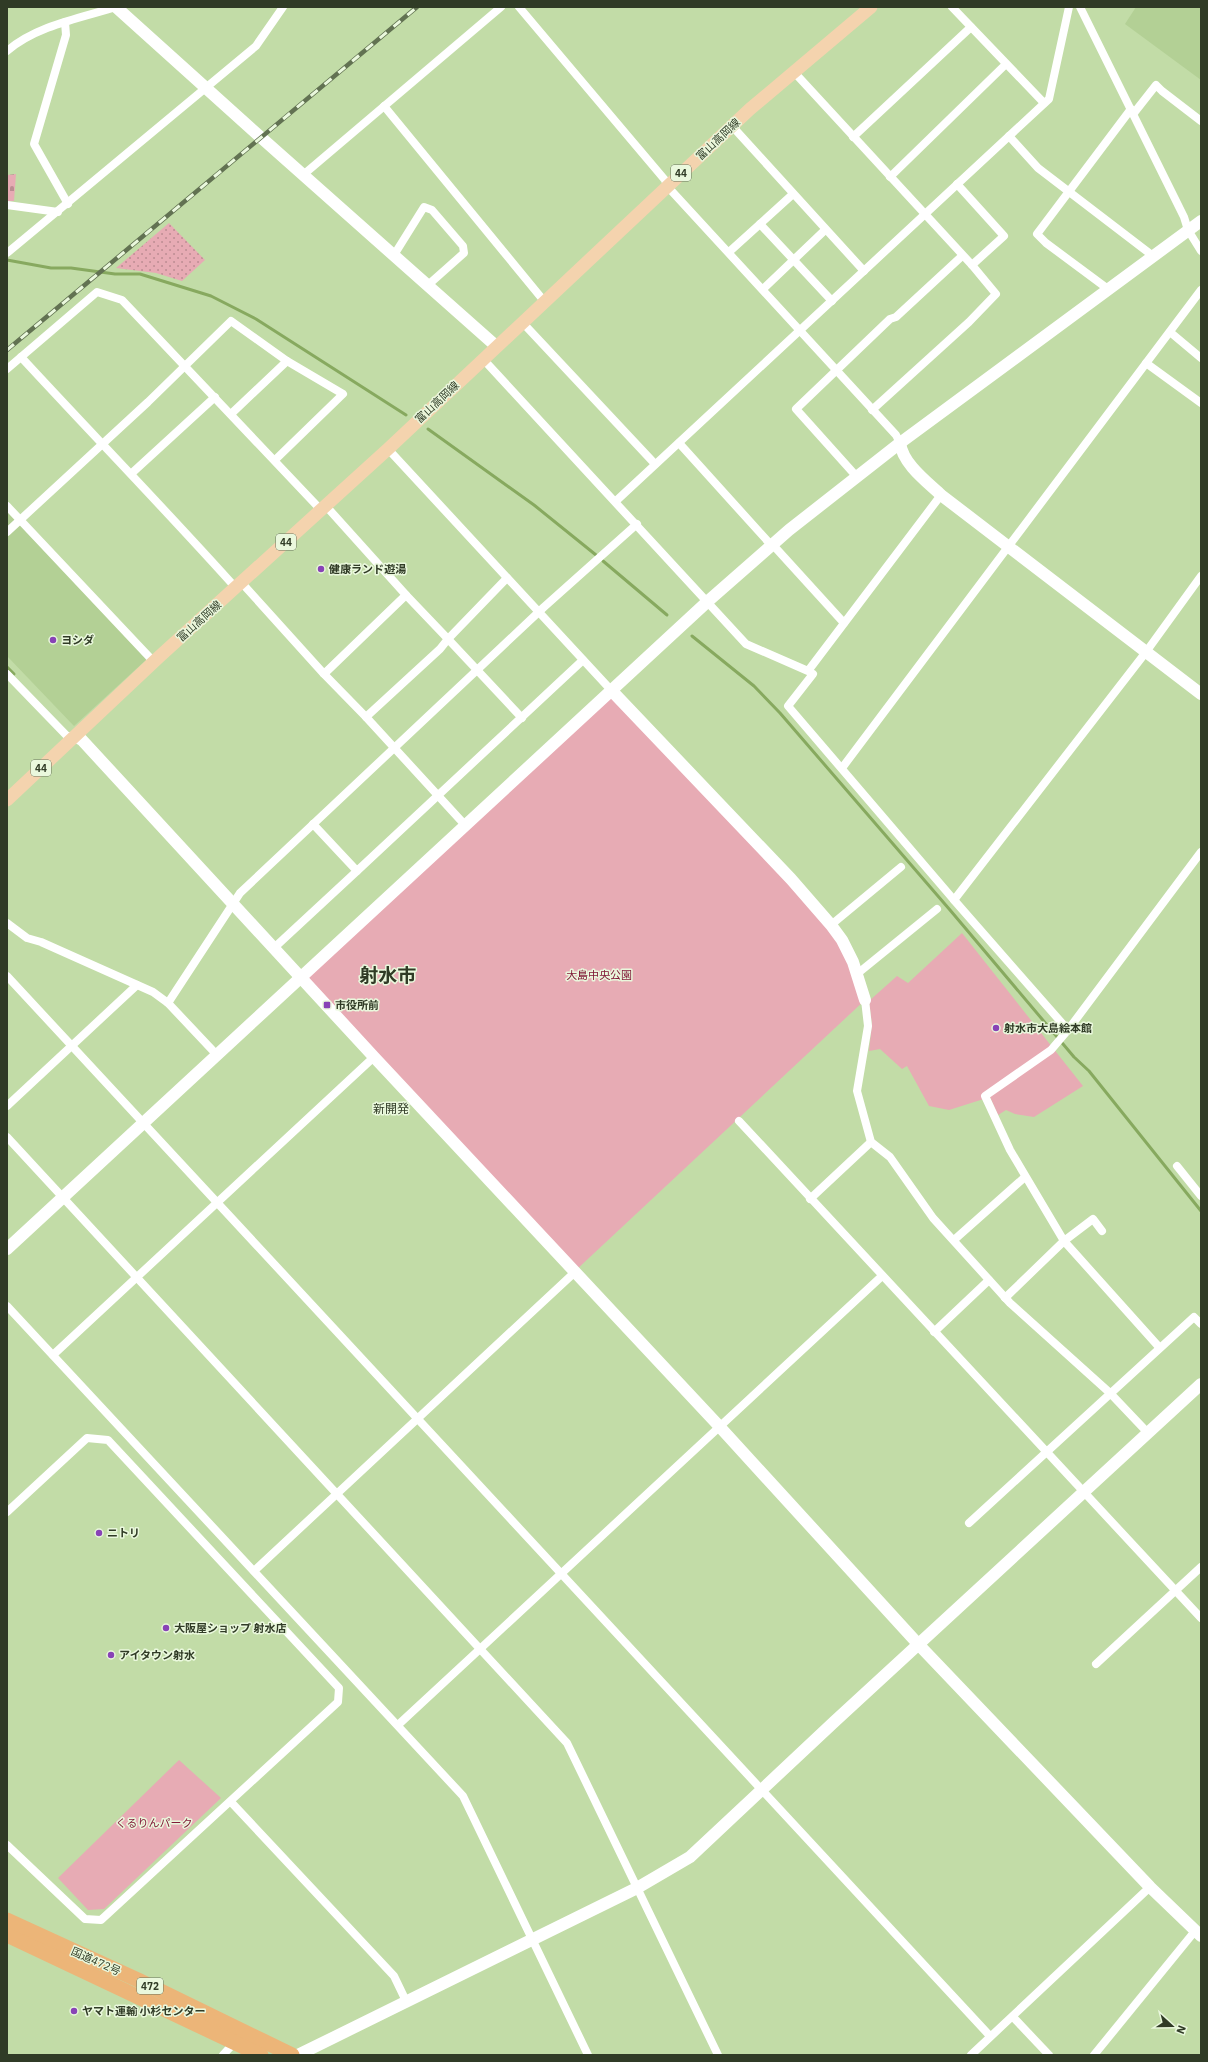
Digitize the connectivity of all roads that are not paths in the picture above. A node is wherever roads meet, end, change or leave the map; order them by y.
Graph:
1 (116, 7) edge
2 (283, 7) edge
3 (501, 7) edge
4 (519, 7) edge
5 (871, 7) edge
6 (952, 7) edge
7 (1069, 7) edge
8 (1080, 7) edge
9 (65, 22) junction
10 (971, 27) junction
11 (7, 51) edge
12 (1006, 64) junction
13 (794, 72) junction
14 (206, 88) junction
15 (1044, 102) junction
16 (384, 106) junction
17 (1132, 111) junction
18 (1201, 121) edge
19 (732, 126) junction
20 (1009, 136) junction
21 (853, 137) junction
22 (303, 175) junction
23 (890, 177) junction
24 (957, 184) junction
25 (667, 186) junction
26 (1069, 192) junction
27 (793, 194) junction
28 (68, 204) junction
29 (7, 205) edge
30 (58, 212) junction
31 (925, 215) junction
32 (1201, 221) edge
33 (760, 224) junction
34 (825, 230) junction
35 (1188, 230) junction
36 (1201, 251) edge
37 (729, 252) junction
38 (7, 253) edge
39 (394, 255) junction
40 (962, 256) junction
41 (1153, 256) junction
42 (794, 260) junction
43 (972, 265) junction
44 (864, 271) junction
45 (428, 285) junction
46 (763, 289) junction
47 (1108, 289) junction
48 (1201, 290) edge
49 (544, 301) junction
50 (832, 301) junction
51 (522, 322) junction
52 (801, 330) junction
53 (1170, 332) junction
54 (496, 346) junction
55 (21, 357) junction
56 (1201, 358) edge
57 (483, 359) junction
58 (287, 361) junction
59 (1146, 363) junction
60 (186, 366) junction
61 (7, 369) edge
62 (836, 370) junction
63 (215, 397) junction
64 (1201, 403) edge
65 (872, 410) junction
66 (231, 414) junction
67 (678, 443) junction
68 (900, 443) junction
69 (102, 444) junction
70 (388, 449) junction
71 (275, 460) junction
72 (655, 464) junction
73 (132, 474) junction
74 (857, 477) junction
75 (941, 495) junction
76 (616, 501) junction
77 (7, 506) edge
78 (324, 508) junction
79 (20, 520) junction
80 (637, 524) junction
81 (7, 532) edge
82 (772, 545) junction
83 (1008, 547) junction
84 (1201, 576) edge
85 (507, 578) junction
86 (238, 585) junction
87 (406, 595) junction
88 (707, 602) junction
89 (539, 613) junction
90 (844, 623) junction
91 (448, 639) junction
92 (1146, 652) junction
93 (583, 660) junction
94 (154, 662) junction
95 (477, 672) junction
96 (7, 674) edge
97 (324, 674) junction
98 (813, 674) dead end
99 (611, 690) junction
100 (1201, 694) edge
101 (366, 717) junction
102 (522, 718) junction
103 (74, 736) junction
104 (395, 748) junction
105 (842, 768) junction
106 (438, 796) junction
107 (7, 800) edge
108 (313, 824) junction
109 (465, 825) junction
110 (1201, 852) edge
111 (901, 867) dead end
112 (356, 871) junction
113 (954, 900) junction
114 (233, 903) junction
115 (937, 909) dead end
116 (7, 923) edge
117 (831, 925) junction
118 (275, 947) junction
119 (857, 974) junction
120 (7, 976) edge
121 (300, 976) junction
122 (137, 985) junction
123 (865, 1000) joint
124 (168, 1003) junction
125 (1068, 1030) junction
126 (72, 1044) junction
127 (217, 1055) junction
128 (374, 1057) junction
129 (7, 1106) edge
130 (739, 1121) dead end
131 (143, 1123) junction
132 (7, 1137) edge
133 (871, 1142) junction
134 (1177, 1166) dead end
135 (1025, 1178) junction
136 (1201, 1196) edge
137 (62, 1198) junction
138 (810, 1199) junction
139 (217, 1203) junction
140 (1102, 1231) dead end
141 (954, 1240) junction
142 (1064, 1241) junction
143 (7, 1249) edge
144 (575, 1272) junction
145 (882, 1276) junction
146 (137, 1278) junction
147 (989, 1280) junction
148 (1005, 1298) junction
149 (7, 1306) edge
150 (1201, 1324) edge
151 (934, 1332) junction
152 (1159, 1347) junction
153 (54, 1355) junction
154 (1201, 1384) edge
155 (1110, 1393) junction
156 (417, 1418) junction
157 (719, 1426) junction
158 (1148, 1433) junction
159 (1048, 1452) junction
160 (336, 1492) junction
161 (1086, 1492) junction
162 (7, 1512) edge
163 (968, 1523) dead end
164 (1201, 1567) edge
165 (254, 1571) junction
166 (561, 1574) junction
167 (1175, 1591) junction
168 (1201, 1618) edge
169 (919, 1645) junction
170 (480, 1649) junction
171 (1096, 1664) dead end
172 (398, 1725) junction
173 (761, 1791) junction
174 (231, 1802) junction
175 (7, 1845) edge
176 (1150, 1887) junction
177 (637, 1888) junction
178 (7, 1920) edge
179 (1198, 1933) edge
180 (7, 1935) edge
181 (532, 1938) junction
182 (406, 2001) junction
183 (1013, 2017) junction
184 (990, 2036) junction
185 (234, 2043) junction
186 (223, 2055) edge
187 (261, 2055) edge
188 (292, 2055) edge
189 (298, 2055) edge
190 (588, 2055) edge
191 (718, 2055) edge
192 (971, 2055) edge
193 (1049, 2055) edge
194 (1094, 2055) edge

1 - 9 street
1 - 14 street
2 - 14 street
3 - 16 street
4 - 25 street
5 - 13 main road, 富山高岡線 / 44
6 - 10 street
7 - 15 street
8 - 17 street
9 - 11 street
9 - 28 street
10 - 12 street
10 - 21 street
12 - 15 street
12 - 23 street
13 - 19 main road, 富山高岡線 / 44
13 - 21 street
14 - 22 street
14 - 28 street
15 - 20 street
16 - 22 street
16 - 49 street
17 - 18 street
17 - 26 street
17 - 35 street
19 - 25 main road, 富山高岡線 / 44
19 - 27 street
20 - 24 street
20 - 26 street
21 - 23 street
22 - 39 street
23 - 31 street
24 - 31 street
24 - 43 street
25 - 37 street
25 - 49 main road, 富山高岡線 / 44
26 - 41 street
26 - 47 street
27 - 33 street
27 - 34 street
28 - 30 street
29 - 30 street
30 - 38 street
31 - 40 street
31 - 44 street
32 - 35 street
33 - 37 street
33 - 42 street
34 - 42 street
34 - 44 street
35 - 36 street
35 - 41 street
37 - 46 street
39 - 45 street
39 - 45 street
40 - 43 street
40 - 62 street
41 - 47 street
42 - 46 street
42 - 50 street
43 - 65 street
44 - 50 street
45 - 54 street
46 - 52 street
47 - 68 street
48 - 53 street
49 - 51 main road, 富山高岡線 / 44
50 - 52 street
51 - 54 main road, 富山高岡線 / 44
51 - 72 street
52 - 62 street
52 - 67 street
53 - 56 street
53 - 59 street
54 - 57 main road, 富山高岡線 / 44
55 - 60 street
55 - 61 street
55 - 69 street
57 - 70 main road, 富山高岡線 / 44
57 - 76 street
58 - 60 street
58 - 66 street
58 - 71 street
59 - 64 street
59 - 83 street
60 - 63 street
60 - 69 street
62 - 65 street
62 - 74 street
63 - 66 street
63 - 73 street
65 - 68 street
66 - 71 street
67 - 72 street
67 - 82 street
68 - 74 street
68 - 75 street
69 - 73 street
69 - 79 street
70 - 78 main road, 富山高岡線 / 44
70 - 85 street
71 - 78 street
72 - 76 street
73 - 86 street
74 - 82 street
75 - 83 street
75 - 90 street
76 - 80 street
77 - 79 street
78 - 86 main road, 富山高岡線 / 44
78 - 87 street
79 - 81 street
79 - 94 street
80 - 88 street
80 - 89 street
82 - 88 street
82 - 90 street
83 - 92 street
83 - 105 street
84 - 92 street
85 - 89 street
85 - 91 street
86 - 94 main road, 富山高岡線 / 44
86 - 97 street
87 - 91 street
87 - 97 street
88 - 90 street
88 - 99 street
89 - 93 street
89 - 95 street
91 - 95 street
91 - 101 street
92 - 100 street
92 - 113 street
93 - 99 street
93 - 102 street
94 - 103 main road, 富山高岡線 / 44
95 - 102 street
95 - 104 street
96 - 103 street
97 - 101 street
98 - 105 street
99 - 109 street
99 - 117 street
101 - 104 street
102 - 106 street
103 - 107 main road, 富山高岡線 / 44
103 - 114 street
104 - 106 street
104 - 108 street
105 - 113 street
106 - 109 street
106 - 112 street
108 - 112 street
108 - 114 street
109 - 121 street
110 - 125 street
111 - 117 street
112 - 118 street
113 - 125 street
114 - 118 street
114 - 124 street
115 - 119 street
116 - 122 street
117 - 119 street
118 - 121 street
119 - 123 street
120 - 126 street
121 - 127 street
121 - 128 street
122 - 124 street
122 - 126 street
123 - 133 street
124 - 127 street
125 - 135 street
126 - 129 street
126 - 131 street
127 - 131 street
128 - 139 street
128 - 144 street
130 - 138 street
131 - 137 street
131 - 139 street
132 - 137 street
133 - 138 street
133 - 141 street
134 - 136 street
135 - 141 street
135 - 142 street
137 - 143 street
137 - 146 street
138 - 145 street
139 - 146 street
139 - 156 street
140 - 142 street
141 - 147 street
142 - 148 street
142 - 152 street
144 - 156 street
144 - 157 street
145 - 151 street
145 - 157 street
146 - 153 street
146 - 160 street
147 - 148 street
147 - 151 street
148 - 155 street
149 - 153 street
150 - 152 street
151 - 159 street
152 - 155 street
153 - 165 street
154 - 158 street
155 - 158 street
155 - 159 street
156 - 160 street
156 - 166 street
157 - 166 street
157 - 169 street
158 - 161 street
159 - 161 street
159 - 163 street
160 - 165 street
160 - 170 street
161 - 167 street
161 - 169 street
162 - 174 street
164 - 167 street
165 - 172 street
166 - 170 street
166 - 173 street
167 - 168 street
167 - 171 street
169 - 173 street
169 - 176 street
170 - 172 street
170 - 177 street
172 - 181 street
173 - 177 street
173 - 184 street
174 - 175 street
174 - 182 street
176 - 179 street
176 - 183 street
177 - 181 street
177 - 191 street
178 - 188 highway, 国道472号 / 472
179 - 194 street
180 - 185 highway, 国道472号 / 472
181 - 182 street
181 - 190 street
182 - 189 street
183 - 184 street
183 - 193 street
184 - 192 street
185 - 186 street
185 - 187 highway, 国道472号 / 472

